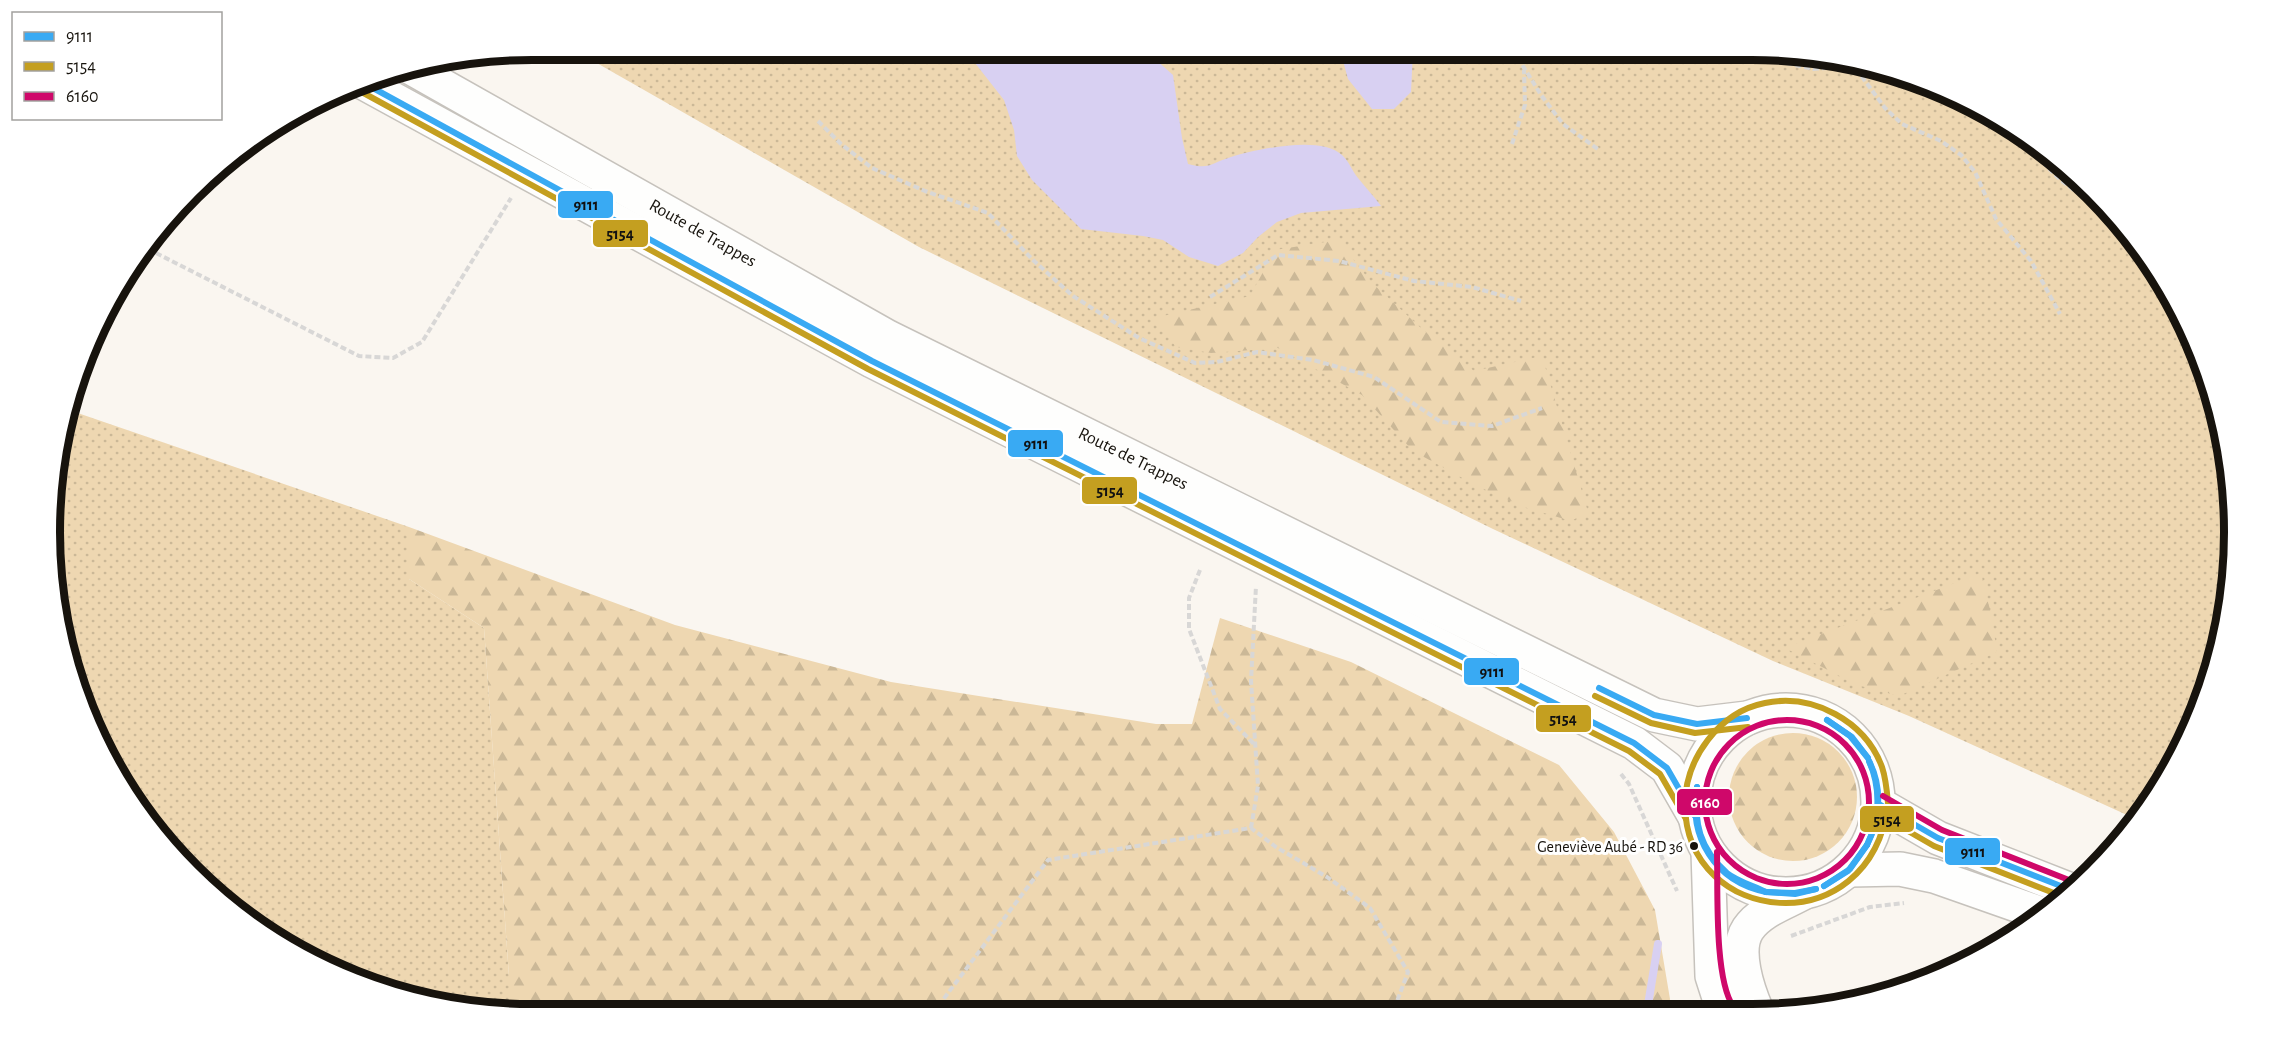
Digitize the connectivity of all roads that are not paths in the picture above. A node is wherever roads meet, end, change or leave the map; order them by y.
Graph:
1 (421, 73) edge
2 (373, 88) edge
3 (1747, 718) junction
4 (1879, 804) junction
5 (1694, 815) junction
6 (1708, 852) junction
7 (1850, 870) junction
8 (2063, 887) edge
9 (1803, 893) junction
10 (2033, 911) edge
11 (1721, 1004) edge
12 (1755, 1004) edge

1 - 3 main road, Route de Trappes
2 - 5 main road, Route de Trappes
3 - 4 main road
3 - 5 main road
4 - 7 main road
4 - 8 main road
5 - 6 main road
6 - 9 main road
6 - 11 main road
7 - 9 main road
7 - 10 main road
9 - 12 main road

